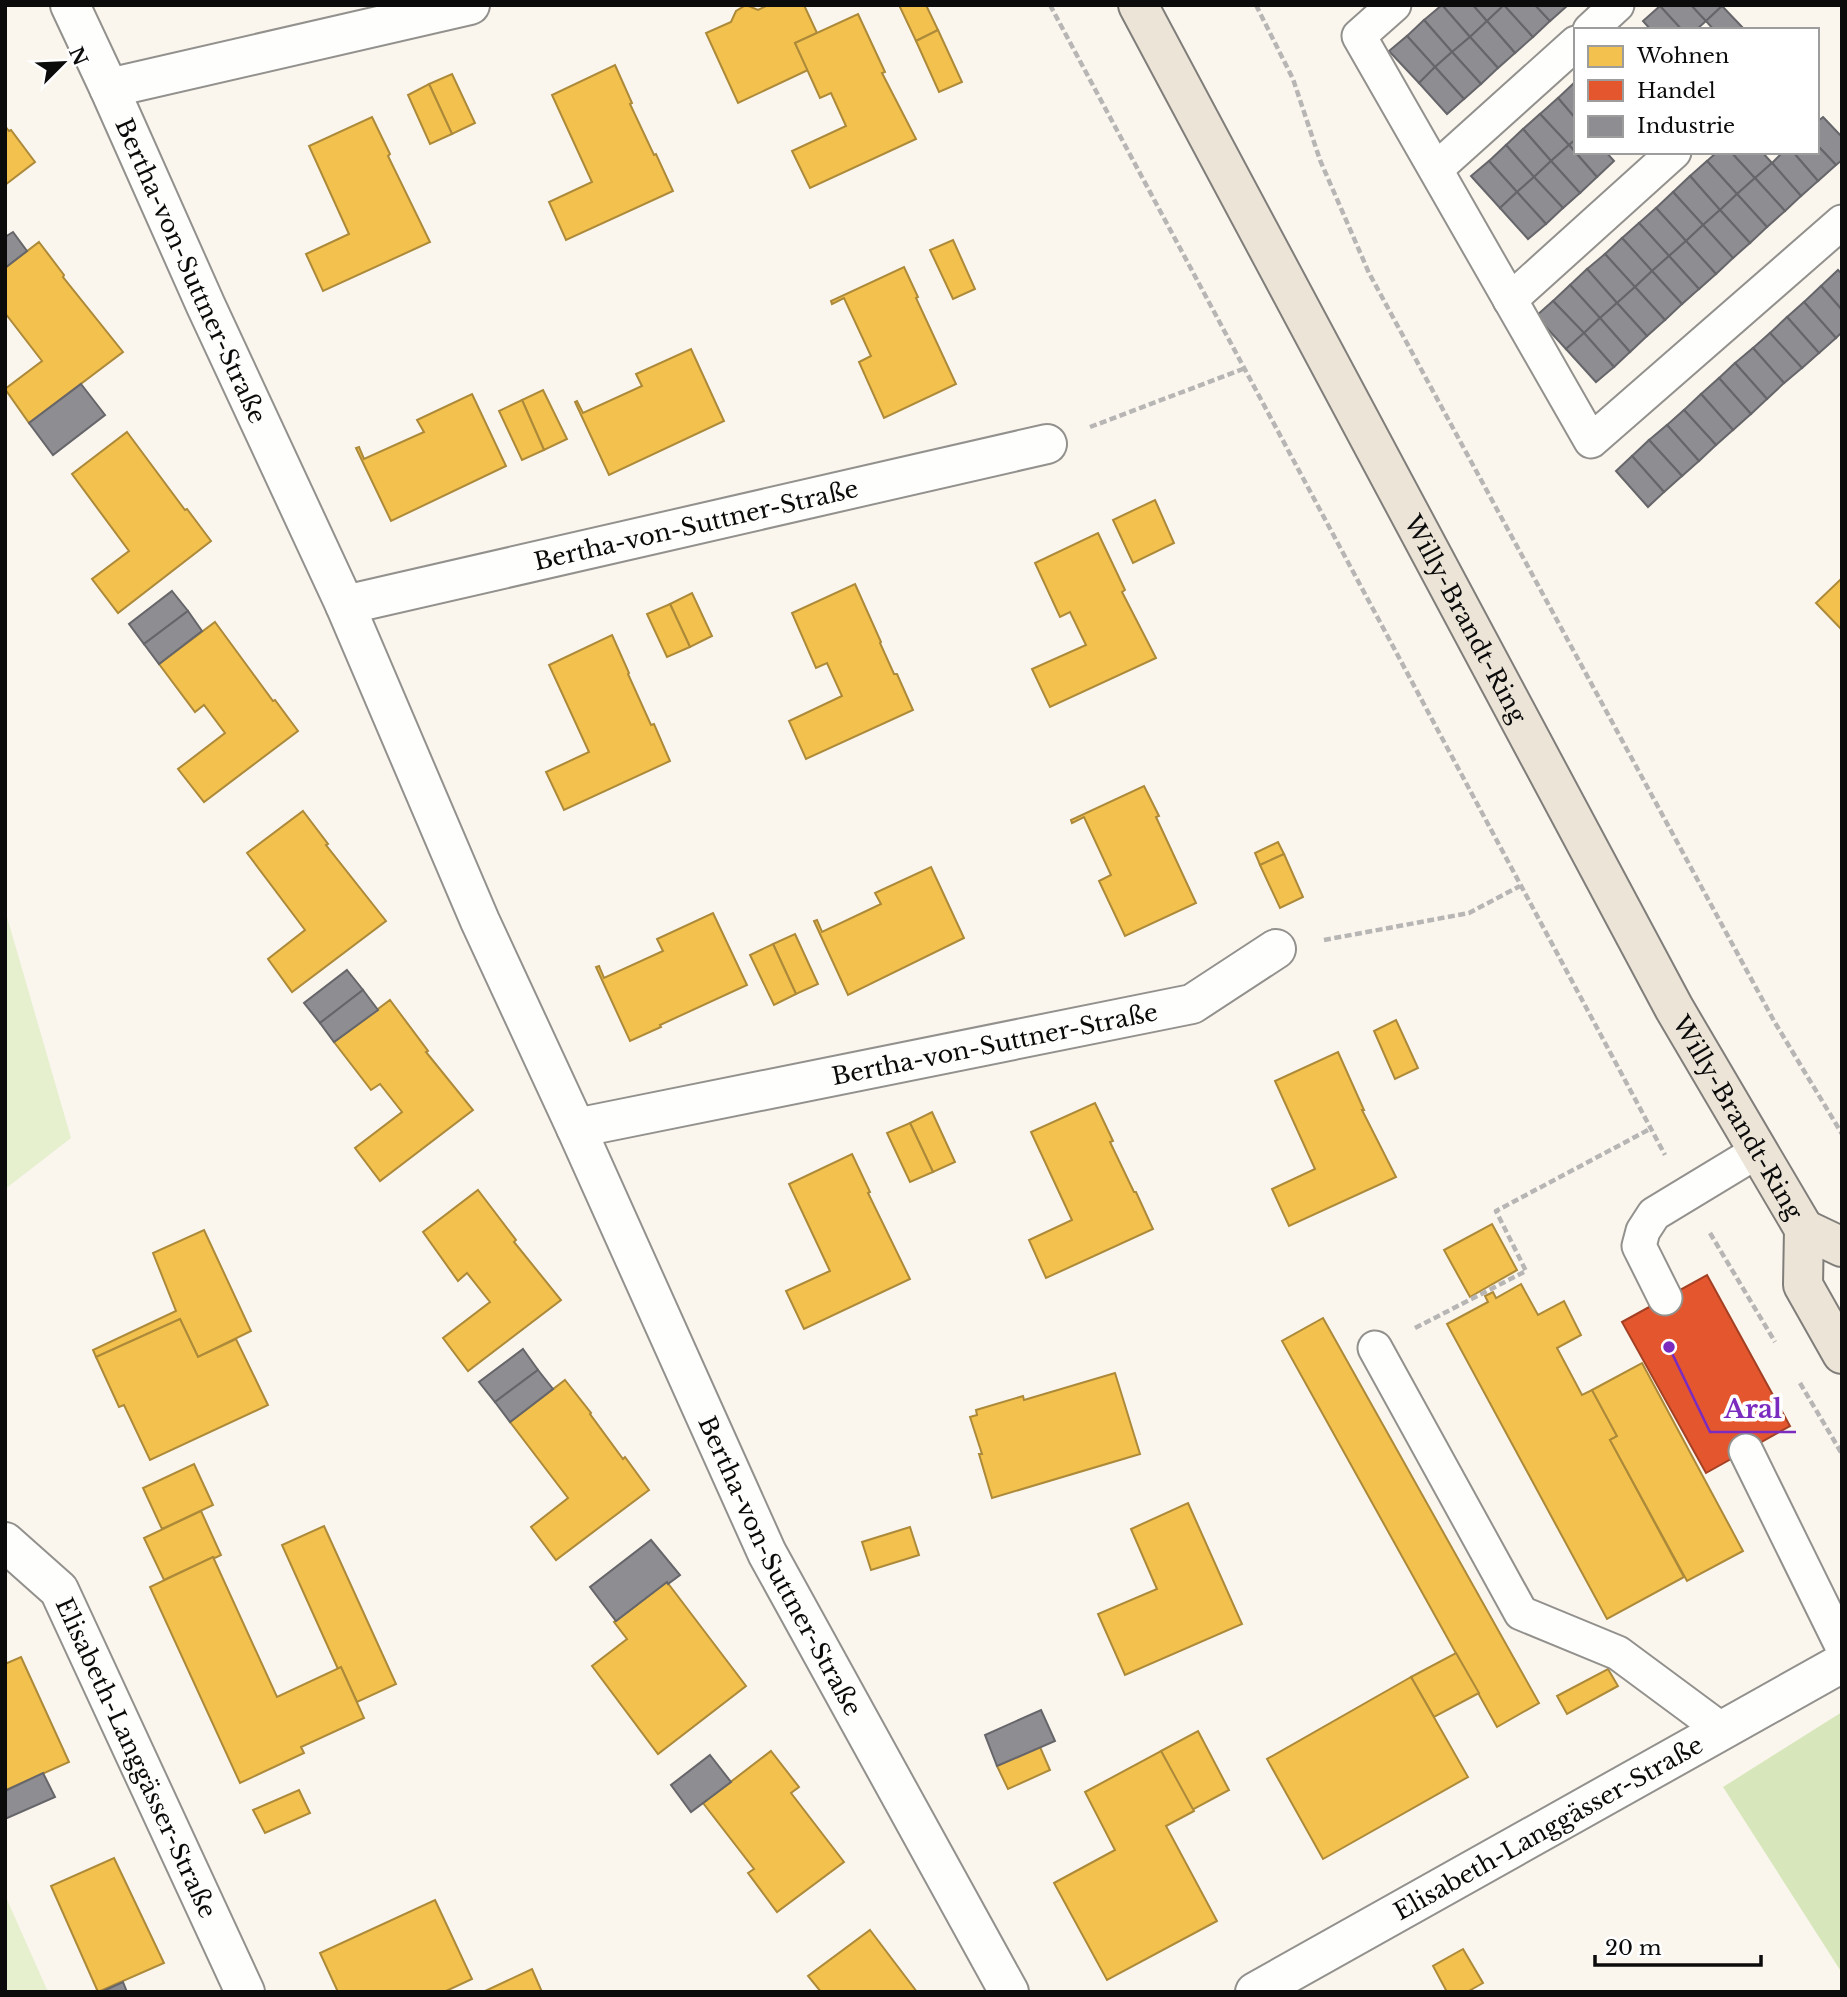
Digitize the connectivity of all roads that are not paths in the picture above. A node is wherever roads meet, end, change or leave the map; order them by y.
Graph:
1 (70, 5) edge
2 (470, 5) edge
3 (1138, 5) edge
4 (1394, 5) edge
5 (1617, 5) edge
6 (1592, 28) edge
7 (1574, 45) edge
8 (109, 88) junction
9 (1672, 154) edge
10 (1436, 169) junction
11 (1842, 222) edge
12 (1510, 300) junction
13 (1047, 444) road end
14 (345, 605) junction
15 (1276, 949) road end
16 (576, 1128) junction
17 (1758, 1151) junction
18 (1804, 1229) junction
19 (1842, 1247) edge
20 (1665, 1298) dead end
21 (1375, 1348) dead end
22 (1842, 1354) edge
23 (1746, 1451) dead end
24 (5, 1542) edge
25 (1842, 1646) edge
26 (1842, 1663) edge
27 (1722, 1730) junction
28 (246, 1992) edge
29 (1009, 1992) edge
30 (1255, 1992) edge

1 - 8 street, Bertha-von-Suttner-Straße
2 - 8 street, Bertha-von-Suttner-Straße
3 - 17 main road, Willy-Brandt-Ring
4 - 10 lane
5 - 6 lane
7 - 10 lane
8 - 14 street, Bertha-von-Suttner-Straße
9 - 12 lane
10 - 12 lane
11 - 12 lane
13 - 14 street, Bertha-von-Suttner-Straße
14 - 16 street, Bertha-von-Suttner-Straße
15 - 16 street, Bertha-von-Suttner-Straße
16 - 29 street, Bertha-von-Suttner-Straße
17 - 18 main road, Willy-Brandt-Ring
17 - 20 lane
18 - 19 main road, Willy-Brandt-Ring
18 - 22 main road, Willy-Brandt-Ring
21 - 27 lane
23 - 25 lane
24 - 28 street, Elisabeth-Langgässer-Straße
26 - 27 street, Elisabeth-Langgässer-Straße
27 - 30 street, Elisabeth-Langgässer-Straße

